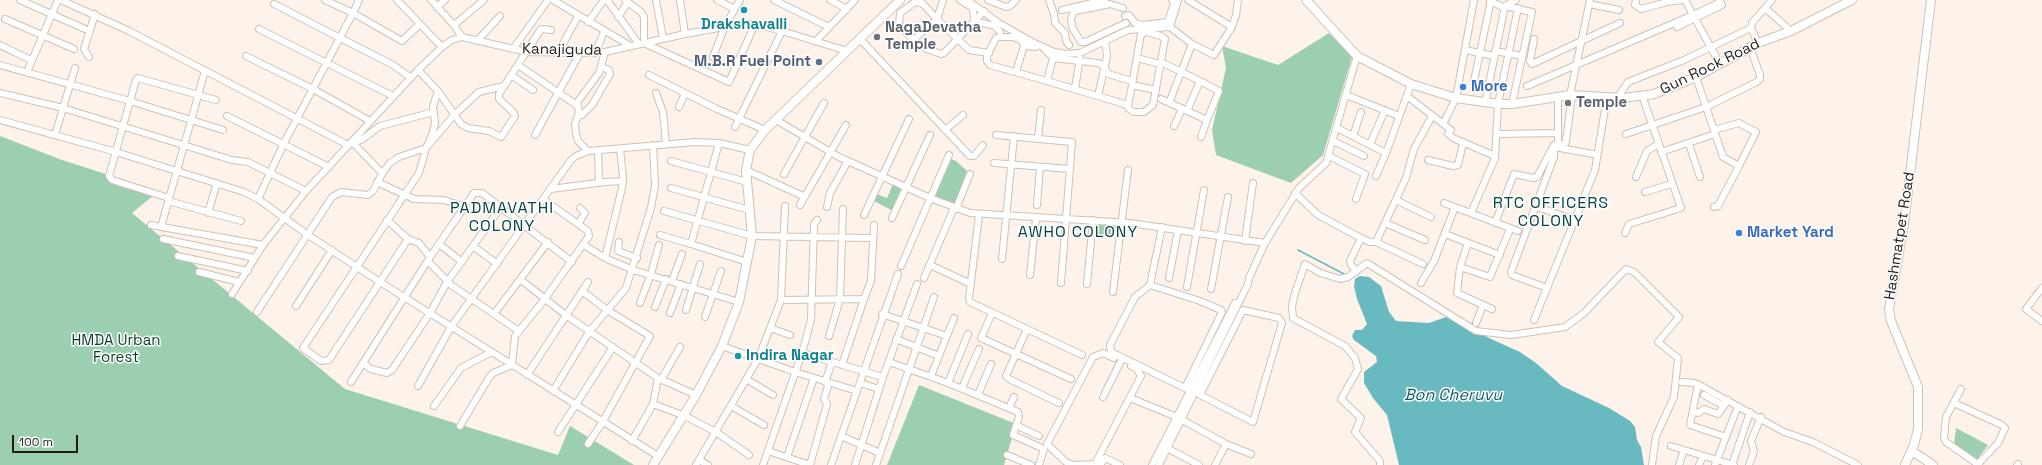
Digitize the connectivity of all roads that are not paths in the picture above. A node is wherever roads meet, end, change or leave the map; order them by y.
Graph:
1 (20, 0) edge
2 (58, 0) edge
3 (61, 0) edge
4 (325, 0) edge
5 (359, 0) edge
6 (397, 0) edge
7 (431, 0) edge
8 (445, 0) edge
9 (484, 0) edge
10 (548, 0) edge
11 (553, 0) edge
12 (656, 0) edge
13 (680, 0) edge
14 (717, 0) edge
15 (740, 0) edge
16 (774, 0) edge
17 (830, 0) edge
18 (855, 0) edge
19 (900, 0) edge
20 (944, 0) edge
21 (960, 0) edge
22 (988, 0) edge
23 (1016, 0) edge
24 (1049, 0) edge
25 (1105, 0) edge
26 (1121, 0) edge
27 (1172, 0) edge
28 (1178, 0) edge
29 (1188, 0) edge
30 (1238, 0) edge
31 (1306, 0) edge
32 (1474, 0) edge
33 (1491, 0) edge
34 (1516, 0) edge
35 (1636, 0) edge
36 (1684, 0) edge
37 (1772, 0) edge
38 (1852, 0) edge
39 (1931, 0) edge
40 (608, 1) edge
41 (626, 1) edge
42 (970, 1) edge
43 (1720, 1) edge
44 (1589, 2) edge
45 (274, 4) dead end
46 (1091, 6) junction
47 (437, 7) junction
48 (1505, 7) junction
49 (1123, 8) junction
50 (1518, 8) junction
51 (1765, 8) junction
52 (735, 9) junction
53 (847, 9) junction
54 (1062, 10) dead end
55 (1619, 10) dead end
56 (984, 11) junction
57 (353, 13) junction
58 (52, 14) junction
59 (95, 14) junction
60 (500, 16) dead end
61 (578, 16) junction
62 (1125, 16) junction
63 (618, 17) junction
64 (1694, 17) junction
65 (5, 19) dead end
66 (938, 20) junction
67 (974, 21) junction
68 (588, 22) junction
69 (1126, 23) junction
70 (1620, 23) dead end
71 (420, 24) junction
72 (755, 24) junction
73 (454, 25) junction
74 (725, 26) junction
75 (1004, 26) junction
76 (829, 27) junction
77 (1170, 27) junction
78 (1232, 27) junction
79 (1751, 28) junction
80 (85, 29) dead end
81 (259, 29) dead end
82 (551, 30) dead end
83 (1128, 30) junction
84 (782, 31) junction
85 (1142, 31) junction
86 (1791, 31) junction
87 (604, 32) junction
88 (685, 34) junction
89 (42, 36) junction
90 (999, 36) junction
91 (462, 38) junction
92 (663, 38) junction
93 (340, 39) junction
94 (860, 39) junction
95 (958, 39) junction
96 (1026, 39) junction
97 (1534, 39) dead end
98 (477, 41) junction
99 (816, 41) junction
100 (915, 41) junction
101 (1581, 41) junction
102 (1105, 42) junction
103 (641, 43) junction
104 (1758, 43) junction
105 (1192, 44) junction
106 (0, 45) edge
107 (1069, 45) dead end
108 (628, 46) junction
109 (1024, 46) junction
110 (442, 47) junction
111 (1750, 47) junction
112 (1711, 48) junction
113 (74, 49) dead end
114 (513, 49) junction
115 (1465, 50) junction
116 (1625, 50) dead end
117 (847, 51) junction
118 (527, 52) junction
119 (605, 52) junction
120 (558, 53) junction
121 (580, 53) junction
122 (595, 53) junction
123 (989, 53) junction
124 (1080, 53) junction
125 (1480, 53) junction
126 (1494, 53) junction
127 (1508, 53) junction
128 (1053, 55) junction
129 (1522, 55) junction
130 (246, 56) dead end
131 (1357, 56) junction
132 (1531, 56) junction
133 (89, 57) dead end
134 (713, 57) dead end
135 (1137, 58) junction
136 (31, 60) junction
137 (1080, 62) junction
138 (328, 63) junction
139 (1163, 64) junction
140 (1720, 64) junction
141 (0, 65) edge
142 (518, 65) junction
143 (1104, 66) junction
144 (1576, 66) junction
145 (601, 67) junction
146 (75, 68) dead end
147 (418, 70) junction
148 (205, 71) junction
149 (27, 72) junction
150 (1016, 72) junction
151 (1181, 72) junction
152 (511, 75) junction
153 (649, 75) dead end
154 (1696, 77) junction
155 (411, 78) junction
156 (1047, 81) junction
157 (1200, 81) junction
158 (1474, 81) dead end
159 (1132, 83) junction
160 (69, 84) junction
161 (1411, 84) junction
162 (503, 86) junction
163 (1527, 86) dead end
164 (1075, 88) junction
165 (313, 89) junction
166 (533, 90) dead end
167 (1156, 90) junction
168 (438, 91) junction
169 (0, 93) edge
170 (559, 93) junction
171 (656, 93) dead end
172 (685, 93) junction
173 (198, 94) junction
174 (1346, 95) junction
175 (1571, 95) junction
176 (1642, 95) junction
177 (393, 96) junction
178 (1098, 96) junction
179 (1406, 96) junction
180 (1558, 97) junction
181 (1607, 97) junction
182 (1618, 97) junction
183 (1456, 98) junction
184 (1161, 99) dead end
185 (216, 100) dead end
186 (130, 101) junction
187 (824, 103) dead end
188 (1169, 103) junction
189 (1485, 103) junction
190 (576, 104) junction
191 (1498, 104) junction
192 (1512, 104) junction
193 (1128, 105) junction
194 (679, 107) dead end
195 (1706, 107) junction
196 (63, 108) junction
197 (1041, 110) dead end
198 (1184, 110) junction
199 (1385, 110) junction
200 (434, 112) junction
201 (1362, 112) dead end
202 (455, 114) junction
203 (963, 114) dead end
204 (228, 116) dead end
205 (578, 116) junction
206 (1399, 116) junction
207 (1432, 116) junction
208 (298, 118) junction
209 (739, 119) junction
210 (910, 119) dead end
211 (0, 120) edge
212 (191, 120) junction
213 (776, 120) junction
214 (1207, 120) junction
215 (370, 121) junction
216 (1443, 124) junction
217 (846, 125) dead end
218 (123, 126) junction
219 (1174, 126) dead end
220 (1652, 126) junction
221 (735, 127) dead end
222 (1337, 128) junction
223 (223, 130) dead end
224 (765, 130) junction
225 (945, 130) junction
226 (1715, 132) junction
227 (1558, 133) junction
228 (1497, 134) junction
229 (1626, 134) dead end
230 (55, 135) junction
231 (535, 135) dead end
232 (930, 135) dead end
233 (996, 135) dead end
234 (1014, 136) junction
235 (1353, 136) junction
236 (805, 137) junction
237 (1201, 137) dead end
238 (1038, 139) junction
239 (1333, 141) junction
240 (284, 143) junction
241 (719, 143) junction
242 (1463, 143) junction
243 (184, 144) junction
244 (666, 144) junction
245 (1370, 144) junction
246 (1658, 144) junction
247 (1689, 144) junction
248 (351, 145) junction
249 (654, 145) junction
250 (983, 145) dead end
251 (1556, 145) junction
252 (426, 148) junction
253 (620, 149) junction
254 (598, 150) junction
255 (750, 150) junction
256 (588, 151) junction
257 (116, 152) junction
258 (831, 152) junction
259 (1661, 152) junction
260 (1386, 153) junction
261 (949, 154) dead end
262 (1598, 155) junction
263 (1329, 156) junction
264 (1364, 156) dead end
265 (1495, 156) junction
266 (1428, 160) dead end
267 (671, 161) dead end
268 (848, 161) junction
269 (994, 163) dead end
270 (1011, 164) junction
271 (1739, 166) junction
272 (329, 167) junction
273 (1040, 167) junction
274 (1070, 169) junction
275 (746, 170) junction
276 (1128, 170) dead end
277 (177, 171) junction
278 (270, 173) junction
279 (382, 173) junction
280 (710, 173) junction
281 (784, 174) dead end
282 (970, 174) dead end
283 (882, 176) junction
284 (1376, 176) dead end
285 (1636, 177) dead end
286 (1700, 177) dead end
287 (623, 181) junction
288 (378, 182) junction
289 (599, 182) junction
290 (747, 182) junction
291 (217, 183) junction
292 (1253, 183) dead end
293 (1672, 184) junction
294 (671, 188) dead end
295 (906, 188) junction
296 (551, 189) junction
297 (1204, 190) dead end
298 (306, 191) junction
299 (1645, 192) dead end
300 (1295, 193) junction
301 (403, 195) junction
302 (804, 196) junction
303 (1228, 196) dead end
304 (704, 197) junction
305 (930, 198) junction
306 (258, 199) junction
307 (1356, 199) dead end
308 (168, 200) junction
309 (544, 200) junction
310 (1396, 200) junction
311 (1444, 203) dead end
312 (800, 205) dead end
313 (1037, 205) dead end
314 (785, 206) dead end
315 (1535, 206) junction
316 (1714, 206) dead end
317 (465, 207) junction
318 (501, 207) junction
319 (827, 207) dead end
320 (580, 208) dead end
321 (955, 208) junction
322 (1455, 208) junction
323 (843, 209) dead end
324 (749, 210) junction
325 (664, 211) dead end
326 (208, 213) junction
327 (1471, 213) junction
328 (864, 215) dead end
329 (979, 215) junction
330 (1006, 216) junction
331 (1431, 217) dead end
332 (283, 218) junction
333 (892, 218) dead end
334 (1036, 218) junction
335 (1066, 219) junction
336 (387, 220) junction
337 (817, 220) dead end
338 (1093, 220) junction
339 (1574, 220) junction
340 (241, 221) dead end
341 (697, 221) junction
342 (1121, 222) junction
343 (1385, 223) junction
344 (1495, 223) junction
345 (578, 224) junction
346 (151, 225) dead end
347 (525, 225) junction
348 (874, 225) dead end
349 (161, 227) junction
350 (1162, 227) junction
351 (1510, 229) junction
352 (1178, 230) junction
353 (1518, 231) dead end
354 (1197, 233) junction
355 (1625, 233) dead end
356 (1445, 234) junction
357 (308, 235) junction
358 (660, 235) dead end
359 (752, 236) junction
360 (784, 237) junction
361 (814, 237) junction
362 (1221, 237) junction
363 (408, 238) junction
364 (842, 238) junction
365 (873, 238) junction
366 (1361, 238) junction
367 (163, 239) dead end
368 (1425, 240) dead end
369 (1245, 241) junction
370 (548, 242) junction
371 (619, 242) dead end
372 (1376, 242) junction
373 (1265, 243) junction
374 (1468, 243) junction
375 (439, 244) junction
376 (691, 244) junction
377 (584, 245) junction
378 (263, 246) junction
379 (473, 246) junction
380 (659, 246) dead end
381 (332, 250) junction
382 (682, 254) dead end
383 (1500, 254) junction
384 (178, 256) dead end
385 (255, 258) junction
386 (605, 258) junction
387 (637, 258) junction
388 (429, 259) junction
389 (1002, 259) dead end
390 (462, 262) junction
391 (572, 262) junction
392 (747, 262) junction
393 (497, 264) junction
394 (700, 264) dead end
395 (930, 264) junction
396 (1423, 264) dead end
397 (356, 266) junction
398 (901, 266) dead end
399 (1460, 267) junction
400 (633, 270) junction
401 (248, 271) junction
402 (1357, 271) junction
403 (199, 272) dead end
404 (721, 272) dead end
405 (651, 274) junction
406 (898, 274) dead end
407 (1030, 275) dead end
408 (924, 278) dead end
409 (1169, 278) dead end
410 (666, 279) junction
411 (521, 280) junction
412 (672, 281) junction
413 (239, 282) junction
414 (380, 282) junction
415 (447, 282) junction
416 (588, 282) dead end
417 (1061, 283) dead end
418 (1421, 283) dead end
419 (681, 284) junction
420 (917, 284) dead end
421 (971, 284) junction
422 (1088, 284) dead end
423 (1150, 285) junction
424 (1186, 287) dead end
425 (693, 288) junction
426 (1547, 288) junction
427 (2042, 288) edge
428 (1211, 289) dead end
429 (582, 291) junction
430 (1112, 292) dead end
431 (232, 294) dead end
432 (714, 294) junction
433 (934, 297) dead end
434 (405, 298) junction
435 (1240, 298) junction
436 (813, 299) junction
437 (840, 299) junction
438 (864, 299) junction
439 (470, 300) junction
440 (544, 300) junction
441 (781, 300) junction
442 (739, 302) junction
443 (640, 303) dead end
444 (1483, 305) junction
445 (296, 306) dead end
446 (655, 307) dead end
447 (1492, 309) dead end
448 (607, 310) junction
449 (686, 310) dead end
450 (1231, 311) junction
451 (257, 312) dead end
452 (670, 313) dead end
453 (992, 313) junction
454 (430, 314) junction
455 (494, 314) junction
456 (882, 314) junction
457 (1221, 315) junction
458 (566, 316) junction
459 (706, 317) dead end
460 (954, 318) dead end
461 (903, 320) junction
462 (1534, 320) dead end
463 (2042, 321) edge
464 (1476, 323) dead end
465 (451, 327) junction
466 (770, 328) junction
467 (924, 328) junction
468 (1027, 329) junction
469 (518, 331) junction
470 (589, 332) junction
471 (1225, 333) junction
472 (968, 334) dead end
473 (790, 335) dead end
474 (829, 336) dead end
475 (947, 336) junction
476 (896, 339) junction
477 (722, 346) junction
478 (613, 347) junction
479 (680, 347) dead end
480 (917, 348) junction
481 (980, 349) dead end
482 (492, 352) junction
483 (802, 353) junction
484 (1016, 354) junction
485 (1082, 355) dead end
486 (939, 356) junction
487 (758, 359) junction
488 (1121, 361) junction
489 (635, 362) junction
490 (832, 362) junction
491 (889, 362) junction
492 (363, 363) junction
493 (991, 364) dead end
494 (512, 365) junction
495 (842, 365) junction
496 (910, 368) junction
497 (864, 371) junction
498 (795, 372) junction
499 (527, 375) junction
500 (931, 376) junction
501 (884, 377) junction
502 (814, 378) junction
503 (1071, 378) dead end
504 (660, 379) junction
505 (746, 379) junction
506 (351, 382) dead end
507 (827, 382) junction
508 (948, 382) junction
509 (1682, 382) dead end
510 (860, 383) junction
511 (1698, 384) junction
512 (418, 386) dead end
513 (962, 388) junction
514 (1961, 388) dead end
515 (879, 389) junction
516 (1188, 389) junction
517 (553, 391) junction
518 (857, 391) junction
519 (696, 395) junction
520 (773, 395) dead end
521 (978, 395) junction
522 (1704, 395) dead end
523 (1014, 397) dead end
524 (1103, 397) dead end
525 (1130, 398) junction
526 (1728, 400) junction
527 (1059, 403) dead end
528 (1954, 403) junction
529 (653, 404) junction
530 (434, 406) dead end
531 (576, 406) junction
532 (731, 406) junction
533 (1724, 406) junction
534 (1738, 406) junction
535 (1009, 408) junction
536 (1693, 411) junction
537 (1750, 412) junction
538 (685, 416) junction
539 (1179, 418) junction
540 (1761, 418) junction
541 (602, 423) junction
542 (764, 425) dead end
543 (1016, 425) junction
544 (460, 426) dead end
545 (558, 432) dead end
546 (716, 432) junction
547 (841, 436) junction
548 (1039, 436) dead end
549 (1726, 437) junction
550 (632, 441) junction
551 (588, 444) dead end
552 (862, 444) junction
553 (1226, 444) junction
554 (1671, 446) dead end
555 (1165, 447) junction
556 (1684, 450) junction
557 (768, 451) junction
558 (1914, 452) junction
559 (880, 453) junction
560 (1007, 454) dead end
561 (1251, 454) dead end
562 (749, 455) dead end
563 (658, 456) junction
564 (1703, 456) junction
565 (788, 457) junction
566 (698, 462) edge
567 (1716, 462) edge
568 (653, 465) edge
569 (708, 465) edge
570 (763, 465) edge
571 (831, 465) edge
572 (855, 465) edge
573 (876, 465) edge
574 (1031, 465) edge
575 (1039, 465) edge
576 (1075, 465) edge
577 (1100, 465) edge
578 (1120, 465) edge
579 (1152, 465) edge
580 (1159, 465) edge
581 (1199, 465) edge
582 (1215, 465) edge
583 (1380, 465) edge
584 (1652, 465) edge
585 (1680, 465) edge
586 (1699, 465) edge
587 (1733, 465) edge
588 (1749, 465) edge
589 (1858, 465) edge
590 (1905, 465) edge
591 (1911, 465) edge
592 (1933, 465) edge
593 (1978, 465) edge

1 - 58 street
2 - 58 street
3 - 59 street
4 - 57 street
5 - 57 street
6 - 71 street
7 - 47 street
8 - 47 street
9 - 73 street
10 - 114 street
11 - 61 street
12 - 92 street
13 - 88 street
14 - 52 street
15 - 52 street
16 - 76 street
17 - 53 street
18 - 53 street
19 - 94 main road
20 - 66 street
21 - 67 street
22 - 23 street
24 - 107 street
25 - 46 street
26 - 49 street
27 - 62 street
28 - 77 street
29 - 78 street
30 - 78 street
31 - 131 main road, Gun Rock Road
32 - 115 street
33 - 48 street
33 - 125 street
34 - 48 street
35 - 36 street
36 - 64 street
37 - 51 street
38 - 86 main road, Gun Rock Road
39 - 558 main road, Hashmatpet Road
40 - 63 street
40 - 68 street
41 - 63 street
41 - 103 street
42 - 56 street
43 - 64 street
44 - 55 street
44 - 101 street
45 - 93 street
46 - 49 street
46 - 54 street
46 - 69 street
47 - 73 street
48 - 50 street
48 - 126 street
49 - 62 street
50 - 127 street
50 - 129 street
51 - 79 street
51 - 86 street
52 - 74 street
53 - 76 street
56 - 67 street
56 - 75 street
57 - 71 street
57 - 93 street
58 - 80 street
58 - 89 street
59 - 133 street
59 - 148 street
60 - 98 street
61 - 68 street
61 - 120 street
62 - 69 street
63 - 103 street
64 - 112 street
64 - 116 street
64 - 144 street
65 - 89 street
66 - 95 street
66 - 100 street
66 - 100 street
67 - 90 street
67 - 95 street
68 - 87 street
69 - 83 street
70 - 101 street
71 - 110 street
72 - 74 street, Kanajiguda
72 - 84 street, Kanajiguda
72 - 103 street
73 - 91 street
74 - 88 street, Kanajiguda
74 - 134 street
75 - 90 street
75 - 96 street
76 - 99 street
77 - 85 street
77 - 105 street
78 - 105 street
79 - 104 street
79 - 112 street
81 - 138 street
82 - 118 street
83 - 85 street
83 - 102 street
84 - 99 street, Kanajiguda
84 - 209 street
85 - 135 street
85 - 139 street
86 - 104 main road, Gun Rock Road
87 - 108 street
87 - 122 street
88 - 92 street, Kanajiguda
89 - 113 street
89 - 136 street
90 - 109 street
90 - 123 street
91 - 98 street, Kanajiguda
91 - 110 street
92 - 103 street, Kanajiguda
93 - 138 street
93 - 155 street
94 - 117 main road
94 - 225 street
95 - 100 street
95 - 123 street
96 - 109 street
96 - 128 street
97 - 132 street
98 - 114 street, Kanajiguda
99 - 117 street, Kanajiguda
101 - 132 street
101 - 144 street
102 - 124 street
102 - 143 street
103 - 108 street, Kanajiguda
104 - 111 main road, Gun Rock Road
105 - 151 street
106 - 136 street
108 - 119 street, Kanajiguda
109 - 128 street
109 - 150 street
110 - 147 street
111 - 140 main road, Gun Rock Road
111 - 195 street
112 - 140 street
112 - 182 street
114 - 118 street, Kanajiguda
115 - 125 street
115 - 183 street
117 - 213 main road
118 - 120 street, Kanajiguda
118 - 142 street
119 - 122 street, Kanajiguda
119 - 145 street
120 - 121 street, Kanajiguda
121 - 122 street, Kanajiguda
121 - 170 street
123 - 150 street
124 - 128 street
124 - 137 street
125 - 126 street
125 - 158 street
126 - 127 street
126 - 189 street
127 - 129 street
127 - 191 street
128 - 137 street
128 - 156 street
129 - 132 street
129 - 192 street
130 - 165 street
131 - 161 main road, Gun Rock Road
131 - 174 street
135 - 139 street
135 - 159 street
136 - 149 street
137 - 143 street
137 - 164 street
138 - 165 street
138 - 177 street
139 - 151 street
139 - 167 street
140 - 154 main road, Gun Rock Road
141 - 149 street
142 - 152 street
142 - 170 street
143 - 159 street
143 - 178 street
144 - 163 street
144 - 175 street
145 - 190 street
145 - 205 street
146 - 160 street
147 - 155 street
147 - 168 street
148 - 173 street
148 - 208 street
149 - 160 street
150 - 156 street
151 - 157 street
151 - 188 street
152 - 162 street
152 - 166 street
153 - 172 street
154 - 176 main road, Gun Rock Road
154 - 195 street
155 - 177 street
156 - 164 street
157 - 198 street
157 - 214 street
159 - 167 street
159 - 193 street
160 - 186 street
160 - 196 street
161 - 179 street
161 - 183 main road, Gun Rock Road
162 - 202 street
162 - 202 street
164 - 178 street
165 - 208 street
165 - 215 street
167 - 193 street
168 - 200 street
168 - 202 street
169 - 196 street
170 - 190 street
170 - 231 street
171 - 244 street
172 - 194 street
172 - 209 street
173 - 185 street
173 - 186 street
173 - 212 street
174 - 199 street
174 - 222 street
175 - 180 main road, Gun Rock Road
175 - 181 main road, Gun Rock Road
175 - 251 street
176 - 182 main road, Gun Rock Road
176 - 220 street
177 - 215 street
178 - 193 street
179 - 206 street
179 - 207 street
180 - 192 main road, Gun Rock Road
180 - 227 street
181 - 182 main road, Gun Rock Road
181 - 262 street
183 - 189 main road, Gun Rock Road
183 - 216 street
184 - 188 street
186 - 212 street
186 - 218 street
187 - 236 street
188 - 198 street
189 - 191 main road, Gun Rock Road
190 - 205 street
191 - 192 main road, Gun Rock Road
191 - 228 street
195 - 220 street
195 - 226 street
196 - 218 street
196 - 230 street
197 - 238 street
198 - 214 street
198 - 219 street
199 - 206 street
199 - 245 street
200 - 248 street
200 - 252 street
201 - 235 street
202 - 252 street
203 - 225 street
204 - 240 street
205 - 256 street
206 - 260 street
207 - 216 street
207 - 310 street
208 - 240 street
208 - 248 street
209 - 221 street
209 - 224 street
210 - 283 street
211 - 230 street
212 - 223 street
212 - 243 street
213 - 224 main road
213 - 236 street
214 - 237 street
215 - 248 street
216 - 242 street
217 - 258 street
218 - 243 street
218 - 257 street
220 - 229 street
220 - 246 street
222 - 235 street
222 - 239 street
224 - 255 main road
225 - 250 street
226 - 247 street
226 - 271 street
226 - 271 street
227 - 228 street
227 - 251 street
228 - 265 street
230 - 257 street
232 - 295 street
233 - 234 street
234 - 238 street
234 - 270 street
235 - 245 street
236 - 258 street
236 - 281 street
238 - 274 street
239 - 263 street
239 - 264 street
240 - 272 street
240 - 278 street
241 - 244 street
241 - 255 street
241 - 280 street
242 - 265 street
242 - 266 street
243 - 277 street
243 - 278 street
244 - 249 street
245 - 260 street
246 - 259 street
246 - 285 street
247 - 259 street
247 - 286 street
248 - 272 street
248 - 279 street
249 - 253 street
249 - 387 street
251 - 262 street
251 - 315 street
251 - 344 street
252 - 279 street
252 - 301 street
253 - 254 street
253 - 287 street
254 - 256 street
254 - 289 street
255 - 275 main road
256 - 296 street
257 - 277 street
257 - 308 street
258 - 268 street
258 - 302 street
259 - 293 street
260 - 284 street
261 - 305 street
262 - 339 street
263 - 300 street
263 - 307 street
265 - 327 street
267 - 280 street
268 - 283 street
268 - 319 street
269 - 270 street
270 - 273 street
270 - 330 street
271 - 316 street
272 - 298 street
273 - 274 street
273 - 313 street
274 - 335 street
275 - 290 main road
275 - 302 street
276 - 342 street
277 - 291 street
277 - 308 street
278 - 298 street
278 - 306 street
279 - 288 street
280 - 290 street
280 - 304 street
282 - 321 street
283 - 295 street
283 - 328 street
287 - 289 street
287 - 386 street
288 - 301 street
288 - 357 street
289 - 296 street
290 - 324 main road
291 - 306 street
291 - 326 street
292 - 369 street
293 - 299 street
293 - 355 street
294 - 304 street
295 - 305 street
295 - 333 street
296 - 309 street
297 - 354 street
298 - 332 street
300 - 366 street
300 - 373 street
301 - 317 street
301 - 336 street
302 - 312 street
303 - 362 street
304 - 324 street
304 - 341 street
305 - 321 street
305 - 398 street
306 - 332 street
308 - 326 street
308 - 349 street
309 - 345 street
309 - 347 street
310 - 331 street
310 - 343 street
311 - 322 street
314 - 360 street
315 - 339 street
315 - 426 street
317 - 318 street
317 - 375 street
318 - 347 street
318 - 379 street
320 - 345 street
321 - 329 street
321 - 395 street
322 - 327 street
322 - 356 street
323 - 364 street
324 - 359 main road
325 - 341 street
326 - 340 street
327 - 344 street
329 - 330 street
329 - 421 street
330 - 334 street
330 - 389 street
332 - 357 street
332 - 378 street
334 - 335 street
334 - 407 street
335 - 338 street
335 - 417 street
336 - 363 street
336 - 397 street
337 - 361 street
338 - 342 street
338 - 422 street
339 - 426 street
341 - 359 street
341 - 376 street
342 - 350 street
342 - 430 street
343 - 368 street
343 - 372 street
344 - 351 street
345 - 377 street
346 - 349 street
347 - 370 street
347 - 393 street
348 - 365 street
349 - 378 street
350 - 352 street
350 - 423 street
351 - 353 street
351 - 383 street
352 - 354 street
352 - 409 street
354 - 362 street
354 - 424 street
356 - 374 street
356 - 418 street
357 - 381 street
357 - 451 street
358 - 376 street
359 - 360 street
359 - 392 main road
360 - 361 street
360 - 441 street
361 - 364 street
361 - 436 street
362 - 369 street
362 - 428 street
363 - 388 street
363 - 414 street
364 - 365 street
364 - 437 street
365 - 438 street
366 - 372 street
366 - 402 street
367 - 385 street
369 - 373 street
370 - 391 street
370 - 411 street
371 - 387 street
372 - 396 street
373 - 435 street
374 - 383 street
374 - 399 street
375 - 388 street
375 - 390 street
376 - 392 street
377 - 386 street
377 - 391 street
378 - 385 street
379 - 390 street
379 - 393 street
380 - 405 street
381 - 397 street
381 - 445 street
382 - 412 street
383 - 399 street
384 - 401 street
385 - 401 street
386 - 400 street
387 - 400 street
388 - 415 street
388 - 434 street
390 - 415 street
391 - 440 street
392 - 442 main road
393 - 439 street
394 - 425 street
395 - 408 street
395 - 421 street
397 - 414 street
397 - 414 street
399 - 444 street
400 - 405 street
400 - 448 street
401 - 413 street
402 - 583 street
402 - 584 street
403 - 413 street
404 - 432 street
405 - 410 street
405 - 443 street
406 - 456 street
410 - 412 street
410 - 446 street
411 - 440 street
411 - 455 street
412 - 419 street
413 - 431 street
414 - 434 street
415 - 439 street
415 - 454 street
416 - 429 street
419 - 425 street
419 - 452 street
420 - 461 street
421 - 453 street
423 - 457 street
423 - 516 street
425 - 432 street
425 - 449 street
426 - 462 street
427 - 463 street
429 - 448 street
429 - 458 street
432 - 442 street
432 - 459 street
433 - 467 street
434 - 454 street
434 - 492 street
435 - 450 street
435 - 471 street
436 - 437 street
436 - 441 street
436 - 483 street
437 - 438 street
437 - 474 street
438 - 495 street
439 - 455 street
439 - 465 street
440 - 458 street
440 - 469 street
441 - 466 street
442 - 477 main road
444 - 447 street
444 - 464 street
448 - 470 street
448 - 489 street
450 - 457 street
450 - 471 street
453 - 468 street
453 - 484 street
454 - 465 street
454 - 492 street
455 - 469 street
456 - 461 street
456 - 497 street
457 - 471 street
457 - 516 street
458 - 470 street
458 - 499 street
460 - 475 street
461 - 467 street
461 - 476 street
465 - 482 street
465 - 512 street
466 - 473 street
466 - 487 street
467 - 475 street
467 - 480 street
468 - 484 street
468 - 485 street
469 - 494 street
470 - 478 street
470 - 517 street
471 - 471 street
471 - 516 street
471 - 539 street
472 - 508 street
475 - 486 street
476 - 480 street
476 - 491 street
477 - 487 street
477 - 519 main road
478 - 489 street
478 - 531 street
479 - 504 street
480 - 486 street
480 - 496 street
481 - 513 street
482 - 494 street
482 - 530 street
483 - 490 street
483 - 498 street
484 - 503 street
484 - 527 street
486 - 500 street
487 - 498 street
487 - 505 street
488 - 524 street
488 - 525 street
488 - 576 street
489 - 504 street
489 - 541 street
490 - 495 street
490 - 507 street
491 - 496 street
491 - 501 street
492 - 506 street
493 - 521 street
494 - 499 street
494 - 544 street
495 - 497 street
496 - 500 street
496 - 559 street
497 - 501 street
497 - 510 street
498 - 502 street
498 - 557 street
499 - 517 street
500 - 508 street
501 - 515 street
502 - 507 street
502 - 565 street
504 - 519 street
504 - 529 street
505 - 520 street
505 - 532 street
507 - 518 street
507 - 565 street
508 - 513 street
509 - 511 street
510 - 515 street
510 - 518 street
511 - 526 street
511 - 536 street
513 - 521 street
514 - 528 street
515 - 552 street
516 - 539 street
517 - 531 street
518 - 547 street
519 - 538 main road
521 - 535 street
522 - 533 street
523 - 535 street
525 - 539 street
525 - 576 street
526 - 533 street
526 - 534 street
528 - 593 street
528 - 593 street
529 - 538 street
529 - 550 street
531 - 541 street
531 - 545 street
532 - 542 street
532 - 546 street
533 - 536 street
534 - 537 street
534 - 549 street
535 - 543 street
536 - 549 street
537 - 540 street
537 - 587 street
538 - 546 street
538 - 563 main road
539 - 553 street
539 - 555 street
540 - 588 street
540 - 589 street
541 - 550 street
541 - 551 street
543 - 548 street
543 - 575 street
546 - 562 street
546 - 566 street
547 - 552 street
547 - 571 street
549 - 567 street
550 - 563 street
552 - 559 street
552 - 572 street
553 - 561 street
553 - 582 street
554 - 556 street
555 - 579 street
555 - 580 street
555 - 581 street
556 - 564 street
556 - 585 street
557 - 565 street
557 - 570 street
558 - 590 main road
558 - 591 main road
558 - 592 main road
559 - 573 street
560 - 574 street
563 - 568 main road
564 - 567 street
564 - 586 street
566 - 569 street
567 - 587 street
577 - 578 street

